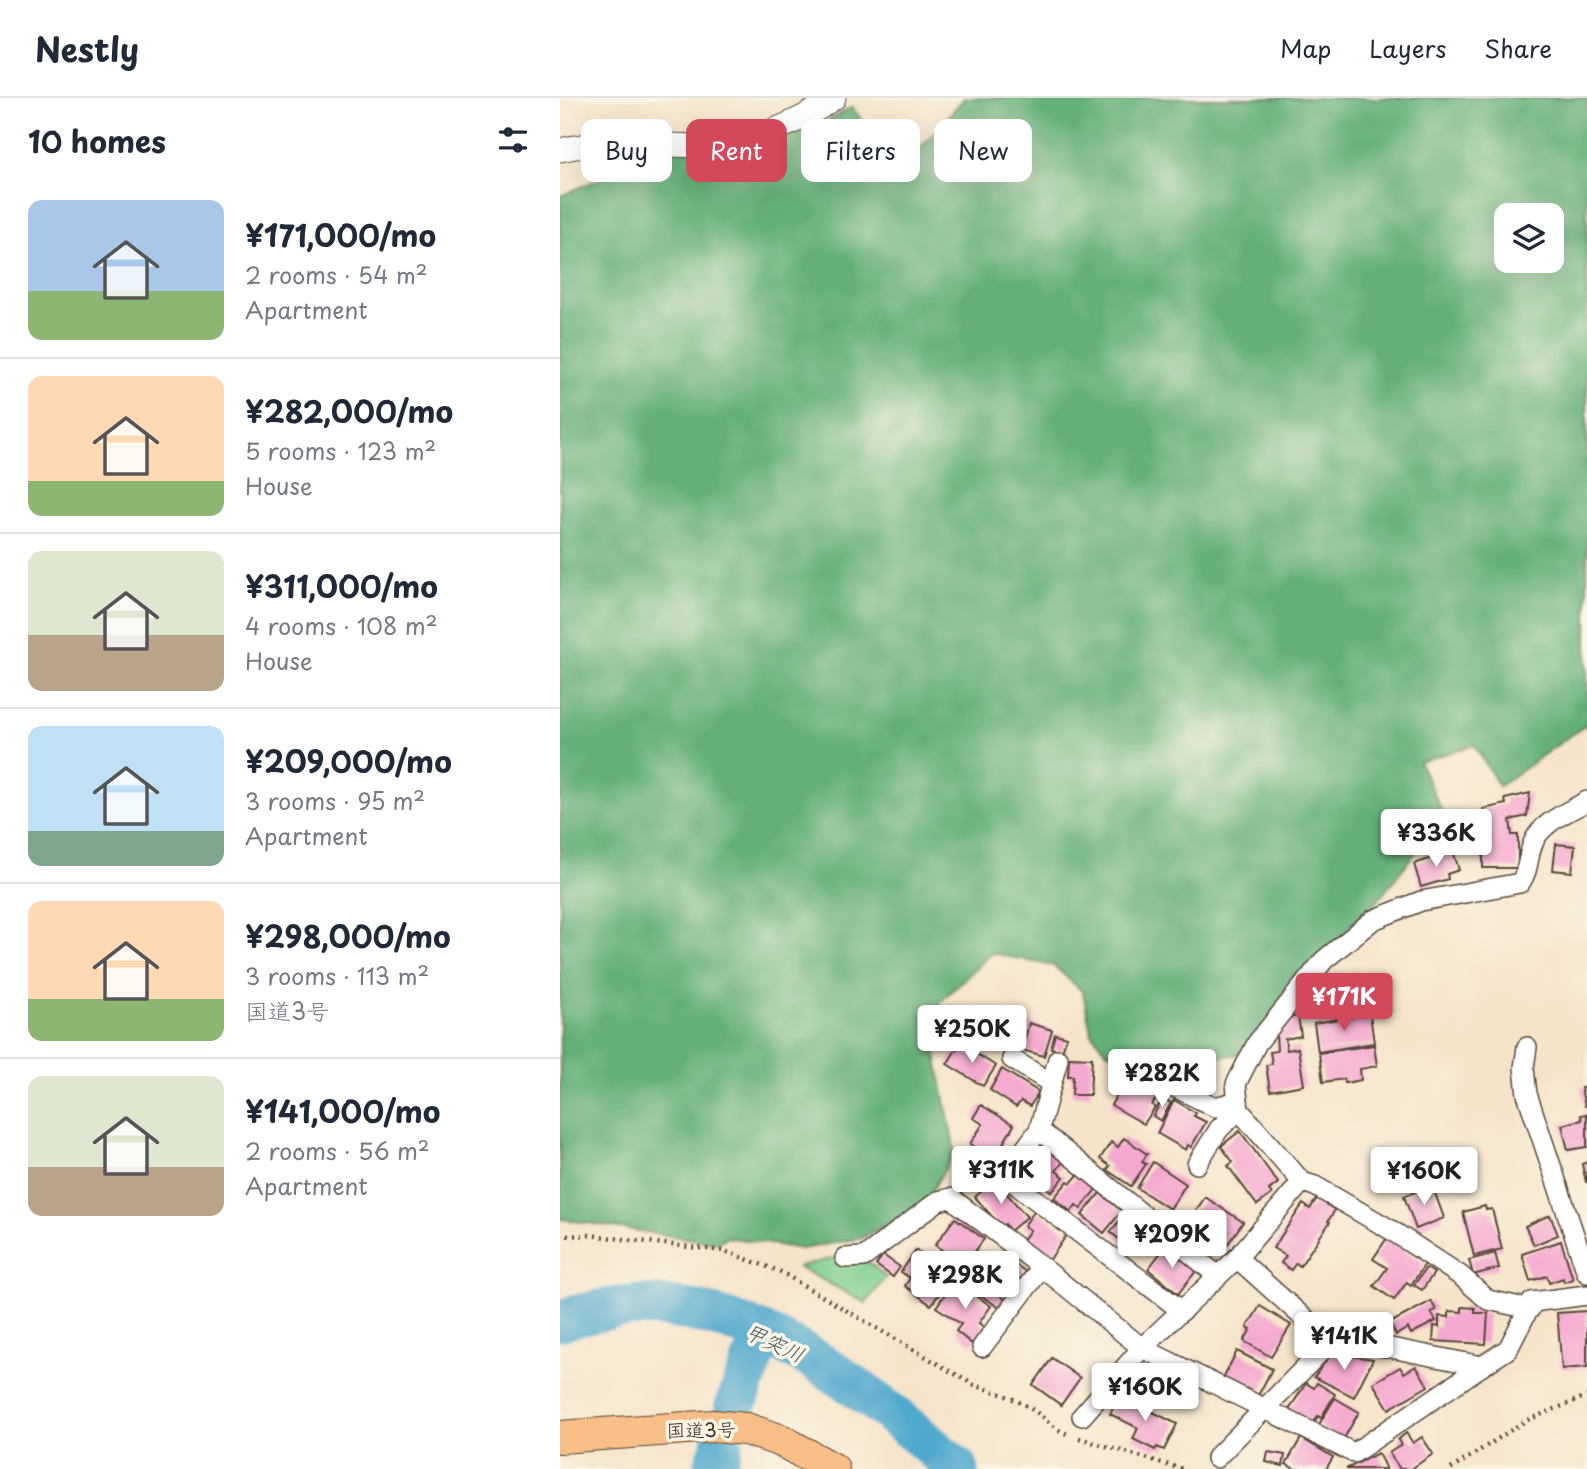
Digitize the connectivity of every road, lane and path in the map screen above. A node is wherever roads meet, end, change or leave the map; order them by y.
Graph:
1 (834, 98) edge
2 (560, 150) edge
3 (1587, 801) edge
4 (1527, 1047) dead end
5 (1012, 1059) dead end
6 (1058, 1059) dead end
7 (1150, 1074) dead end
8 (1051, 1083) junction
9 (1238, 1105) junction
10 (1039, 1130) junction
11 (1016, 1161) dead end
12 (1198, 1164) dead end
13 (1010, 1180) dead end
14 (1301, 1182) junction
15 (560, 1236) edge
16 (845, 1258) dead end
17 (1237, 1258) junction
18 (1042, 1267) junction
19 (1587, 1273) edge
20 (1218, 1276) junction
21 (1587, 1295) edge
22 (1530, 1309) junction
23 (1182, 1311) junction
24 (1335, 1337) junction
25 (982, 1347) dead end
26 (1142, 1348) junction
27 (1482, 1366) junction
28 (1587, 1396) edge
29 (1265, 1409) junction
30 (1082, 1416) dead end
31 (560, 1437) edge
32 (1216, 1458) dead end
33 (833, 1469) edge
34 (1182, 1469) edge
35 (1451, 1469) edge

1 - 2 street
3 - 9 street
4 - 19 street
5 - 8 street
6 - 8 street
7 - 9 street
8 - 10 street
9 - 12 street
9 - 14 street
10 - 11 street
10 - 20 street
13 - 23 street
14 - 17 street
14 - 22 street
15 - 34 path
16 - 18 street
17 - 20 street
17 - 24 street
18 - 25 street
18 - 26 street
20 - 23 street
21 - 22 street
22 - 27 street
23 - 26 street
24 - 27 street
24 - 29 street
26 - 29 street
26 - 30 street
27 - 29 street
28 - 35 path
29 - 32 street
31 - 33 highway, 国道3号

